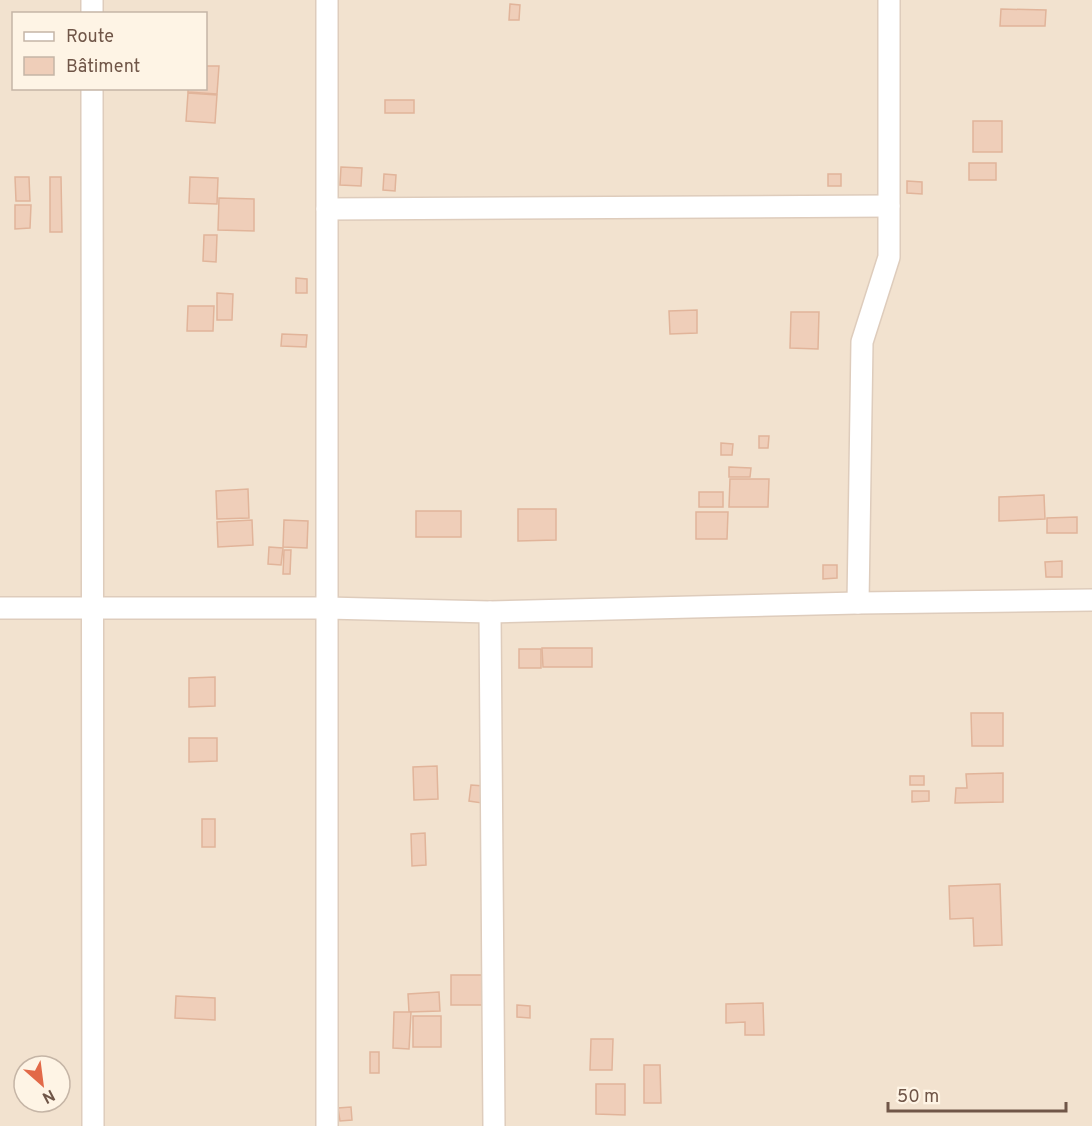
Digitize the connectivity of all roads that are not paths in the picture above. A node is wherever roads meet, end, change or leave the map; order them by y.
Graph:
1 (327, 0) edge
2 (889, 0) edge
3 (92, 90) edge
4 (889, 206) junction
5 (327, 209) junction
6 (1092, 600) edge
7 (858, 603) junction
8 (93, 607) junction
9 (0, 608) edge
10 (327, 608) junction
11 (490, 612) junction
12 (93, 1126) edge
13 (327, 1126) edge
14 (494, 1126) edge

1 - 5 street
2 - 4 street
3 - 8 street
4 - 5 street
4 - 7 street
5 - 10 street
6 - 7 street
7 - 11 street
8 - 9 street
8 - 10 street
8 - 12 street
10 - 11 street
10 - 13 street
11 - 14 street

